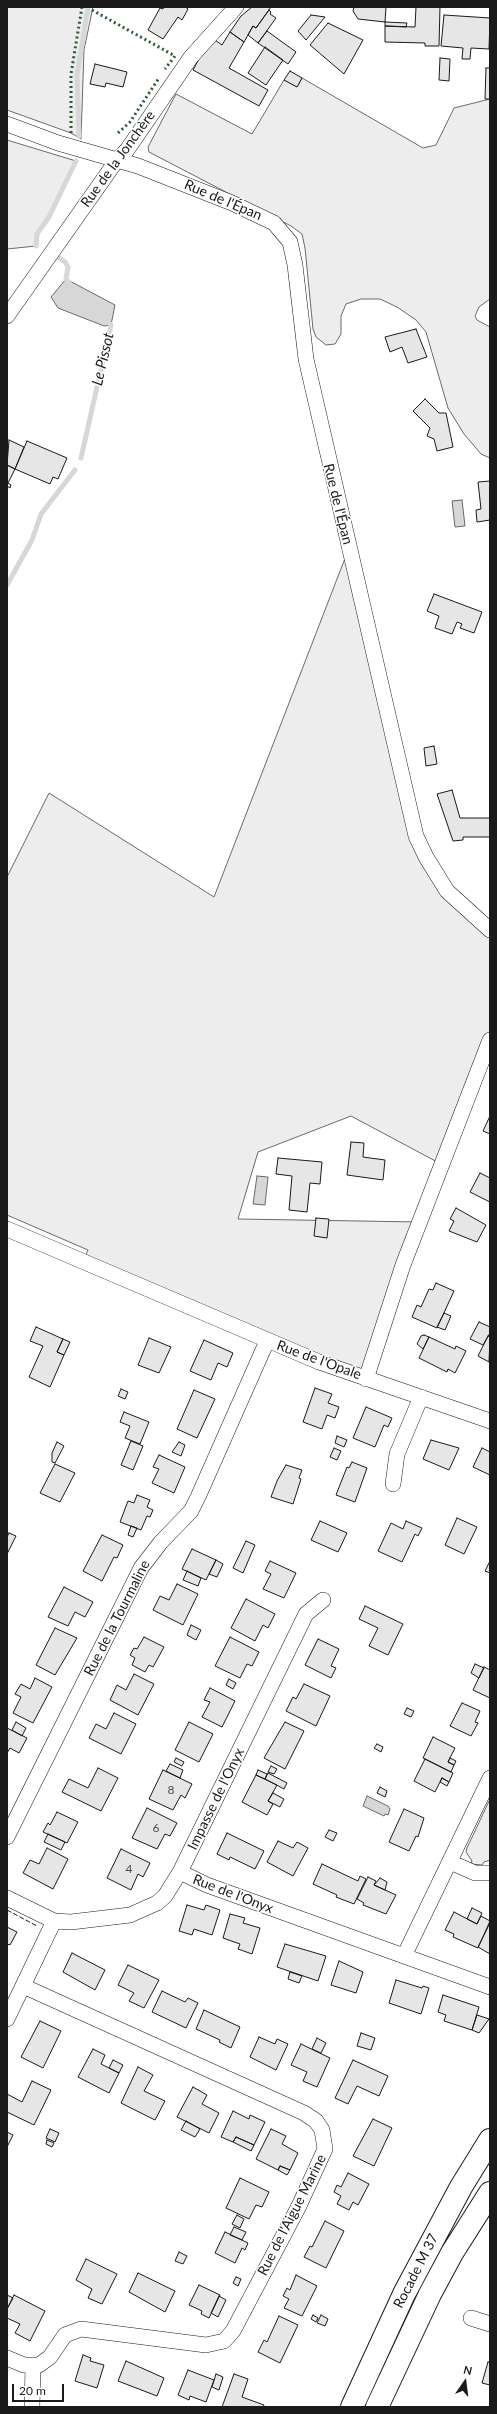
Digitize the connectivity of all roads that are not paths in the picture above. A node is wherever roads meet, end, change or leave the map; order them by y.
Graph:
1 (236, 7) edge
2 (7, 124) edge
3 (117, 160) junction
4 (7, 316) edge
5 (490, 930) edge
6 (490, 1040) edge
7 (7, 1229) edge
8 (267, 1341) junction
9 (366, 1379) junction
10 (421, 1397) junction
11 (490, 1421) edge
12 (393, 1484) dead end
13 (323, 1600) dead end
14 (490, 1778) edge
15 (7, 1837) edge
16 (450, 1862) junction
17 (180, 1872) junction
18 (490, 1873) edge
19 (7, 1898) edge
20 (54, 1921) junction
21 (404, 1956) junction
22 (23, 1986) junction
23 (490, 1987) edge
24 (7, 2019) edge
25 (490, 2140) edge
26 (490, 2193) edge
27 (471, 2318) dead end
28 (490, 2324) edge
29 (7, 2358) edge
30 (33, 2366) junction
31 (32, 2407) edge
32 (352, 2407) edge
33 (377, 2407) edge

1 - 3 street, Rue de la Jonchère
2 - 3 street, Rue de l'Épan
3 - 4 street, Rue de la Jonchère
3 - 5 street, Rue de l'Épan
6 - 9 street, Rue de l'Opale
7 - 8 street, Rue de l'Opale
8 - 9 street, Rue de l'Opale
8 - 15 street, Rue de la Tourmaline
9 - 10 street
10 - 11 street
10 - 12 street
13 - 17 street, Impasse de l'Onyx
14 - 16 street
16 - 18 street
16 - 21 street
17 - 20 street, Impasse de l'Onyx
17 - 21 street, Rue de l'Onyx
19 - 20 street
20 - 22 street
21 - 23 street, Rue de l'Onyx
22 - 24 street
22 - 30 street, Rue de l'Aigue Marine
25 - 32 highway, Rocade M 37
26 - 33 highway, Rocade M 37
27 - 28 street
29 - 30 street
30 - 31 street

